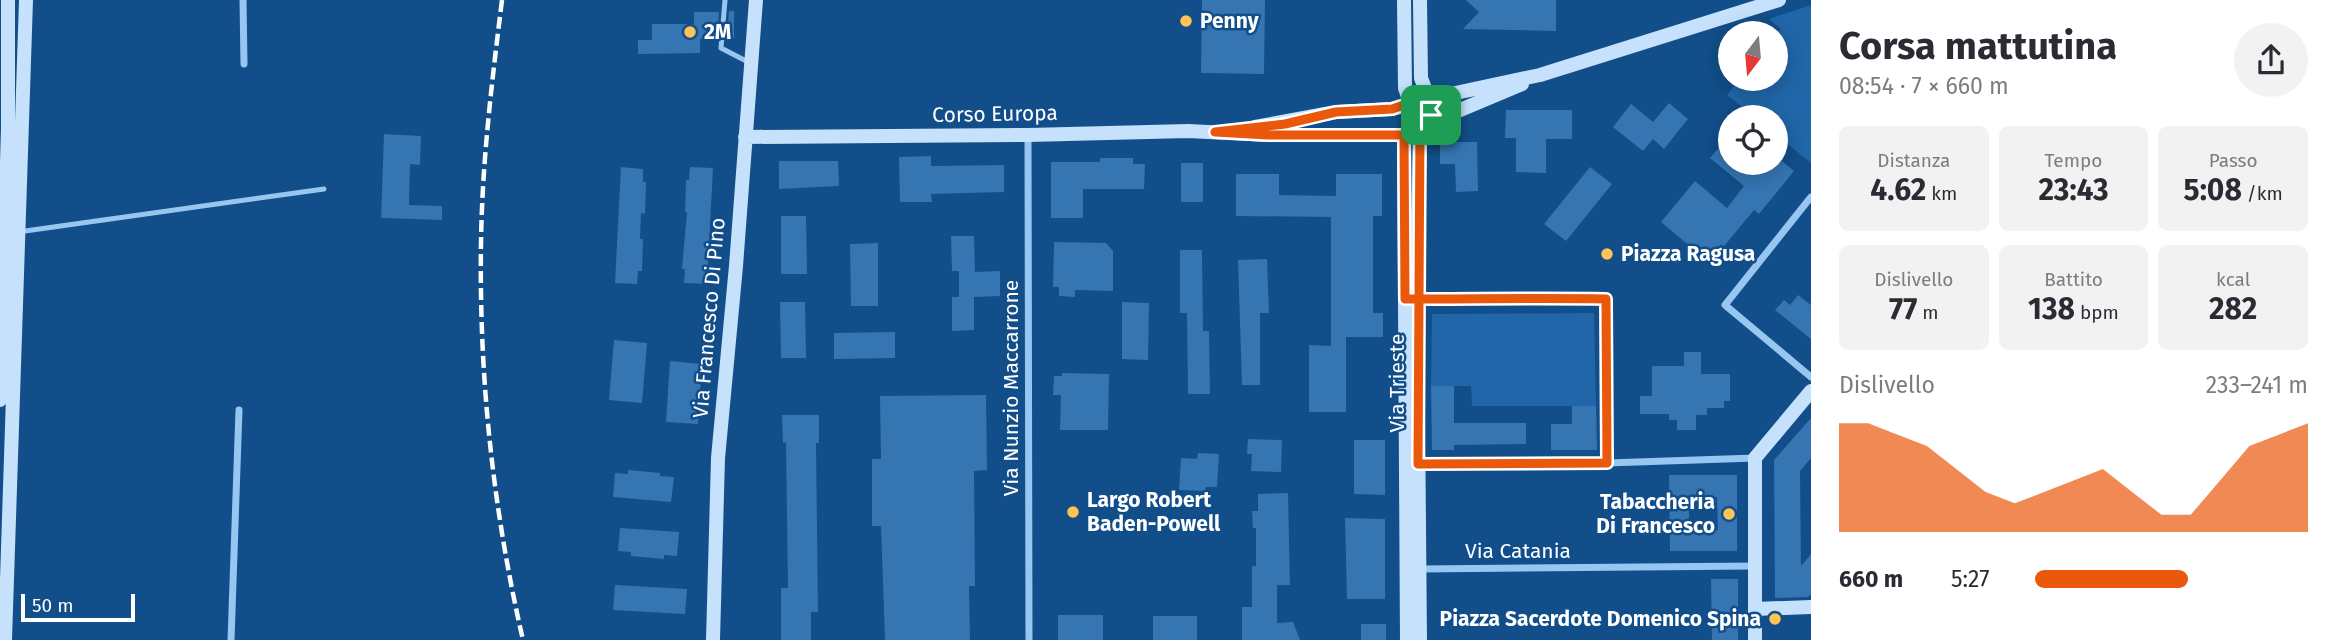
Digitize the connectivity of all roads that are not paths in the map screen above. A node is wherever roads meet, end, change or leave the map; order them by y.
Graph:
1 (8, 0) edge
2 (26, 0) edge
3 (243, 0) edge
4 (755, 0) edge
5 (1404, 0) edge
6 (1420, 0) edge
7 (1779, 0) edge
8 (727, 1) edge
9 (244, 64) dead end
10 (750, 64) junction
11 (1540, 75) junction
12 (1429, 96) junction
13 (1408, 102) junction
14 (1367, 111) junction
15 (1426, 119) junction
16 (1215, 132) junction
17 (1028, 135) junction
18 (1370, 135) junction
19 (1404, 135) junction
20 (745, 137) junction
21 (324, 189) dead end
22 (1811, 197) edge
23 (11, 233) junction
24 (1411, 299) junction
25 (1811, 377) edge
26 (1811, 391) edge
27 (0, 400) edge
28 (239, 410) dead end
29 (1755, 458) junction
30 (1607, 463) junction
31 (1412, 465) junction
32 (1755, 566) junction
33 (1413, 569) junction
34 (1811, 607) edge
35 (1755, 609) junction
36 (5, 640) edge
37 (231, 640) edge
38 (713, 640) edge
39 (1029, 640) edge
40 (1407, 640) edge
41 (1420, 640) edge
42 (1755, 640) edge

1 - 23 street
2 - 23 street
3 - 9 street
4 - 10 street, Via Francesco Di Pino
5 - 13 street
6 - 12 street
7 - 11 street
8 - 10 lane
10 - 20 street, Via Francesco Di Pino
11 - 12 street
11 - 15 street
12 - 13 street
12 - 15 street
13 - 14 street
13 - 15 street
14 - 16 street
14 - 18 street
15 - 19 street
15 - 24 street, Via Trieste
16 - 17 street, Corso Europa
16 - 18 street
17 - 20 street, Corso Europa
17 - 39 street, Via Nunzio Maccarrone
18 - 19 street
19 - 24 street, Via Trieste
20 - 38 street, Via Francesco Di Pino
21 - 23 lane
22 - 25 street
23 - 27 street
23 - 36 street
24 - 30 street
24 - 31 street, Via Trieste
26 - 29 street
28 - 37 street
29 - 30 street
29 - 32 street
30 - 31 street
31 - 33 street, Via Trieste
32 - 33 street, Via Catania
32 - 35 street
33 - 40 street, Via Trieste
33 - 41 street, Via Trieste
34 - 35 street
35 - 42 street

